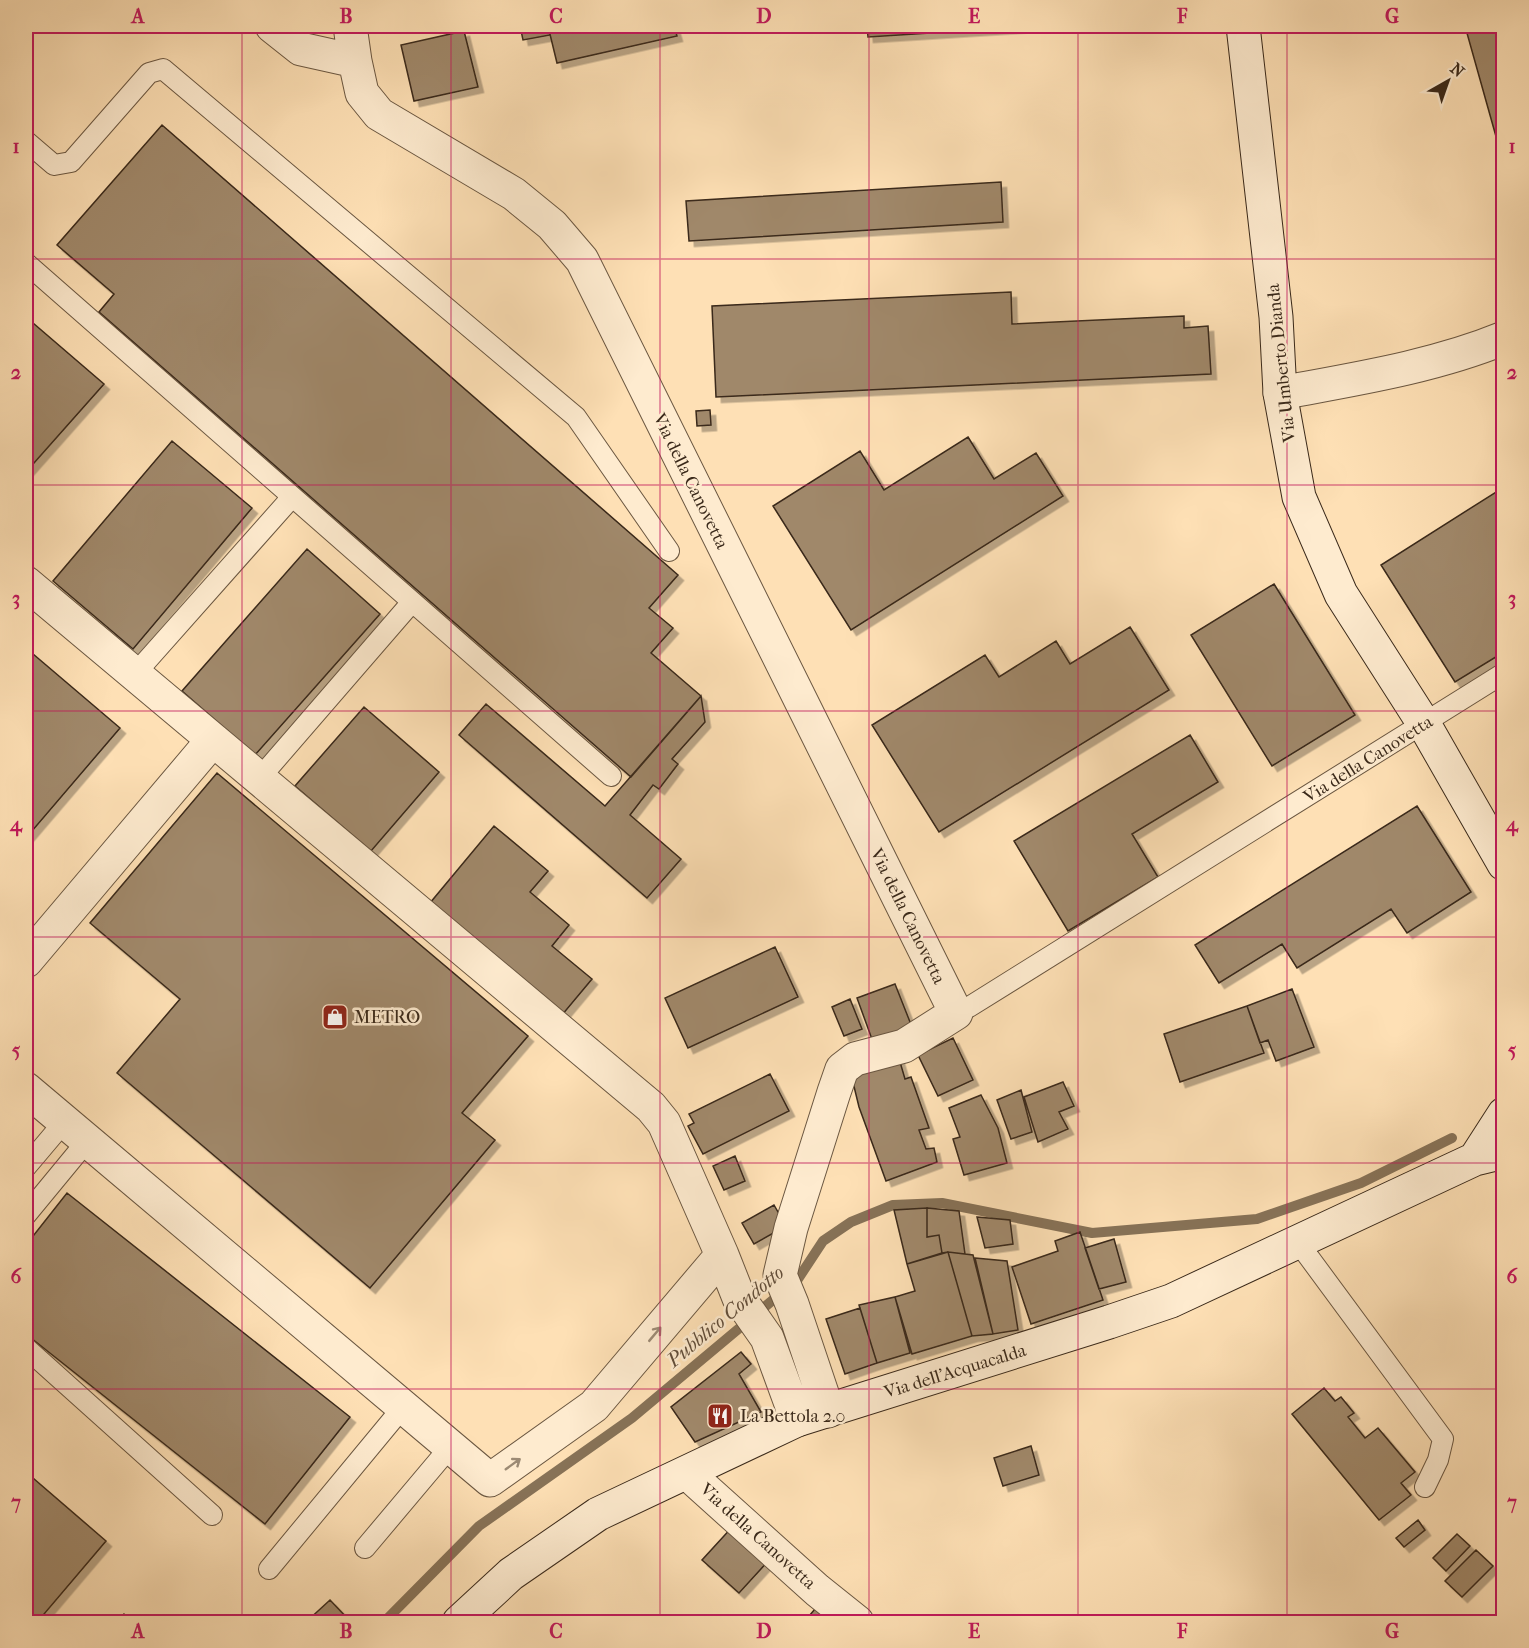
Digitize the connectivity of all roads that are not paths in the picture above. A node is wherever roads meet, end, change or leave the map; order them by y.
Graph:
1 (272, 26) edge
2 (350, 26) edge
3 (1243, 26) edge
4 (355, 61) junction
5 (26, 141) edge
6 (26, 263) edge
7 (1503, 339) edge
8 (1280, 393) junction
9 (292, 497) junction
10 (669, 551) dead end
11 (26, 583) edge
12 (412, 602) junction
13 (1503, 674) edge
14 (134, 675) junction
15 (1424, 724) junction
16 (212, 741) junction
17 (611, 776) dead end
18 (258, 780) junction
19 (1503, 864) edge
20 (26, 961) edge
21 (956, 1013) junction
22 (26, 1089) edge
23 (1503, 1114) edge
24 (75, 1131) junction
25 (1489, 1155) edge
26 (26, 1167) edge
27 (26, 1215) edge
28 (1297, 1241) junction
29 (722, 1255) junction
30 (26, 1348) edge
31 (403, 1407) junction
32 (828, 1410) junction
33 (797, 1420) junction
34 (450, 1447) junction
35 (687, 1473) junction
36 (1425, 1487) dead end
37 (212, 1515) dead end
38 (365, 1548) dead end
39 (269, 1569) dead end
40 (459, 1623) edge
41 (857, 1623) edge

1 - 4 street
2 - 4 street, Via della Canovetta
3 - 8 street, Via Umberto Dianda
4 - 21 street, Via della Canovetta
5 - 10 lane
6 - 9 lane
7 - 8 street
8 - 15 street, Via Umberto Dianda
9 - 12 lane
9 - 14 lane
11 - 14 street
12 - 17 lane
12 - 18 lane
13 - 15 lane, Via della Canovetta
14 - 16 street
15 - 19 street, Via Umberto Dianda
15 - 21 lane, Via della Canovetta
16 - 18 street
16 - 20 street
18 - 29 street
21 - 32 street, Via della Canovetta
22 - 24 street
23 - 25 street, Via dell'Acquacalda
24 - 26 lane
24 - 27 lane
24 - 31 street
25 - 28 street, Via dell'Acquacalda
28 - 32 street, Via dell'Acquacalda
28 - 36 lane
29 - 33 street
34 -> 29 street
30 - 37 lane
31 - 34 street
31 - 39 lane
32 - 33 street, Via dell'Acquacalda
33 - 35 street, Via dell'Acquacalda
34 - 38 lane
35 - 40 street, Via dell'Acquacalda
35 - 41 street, Via della Canovetta

